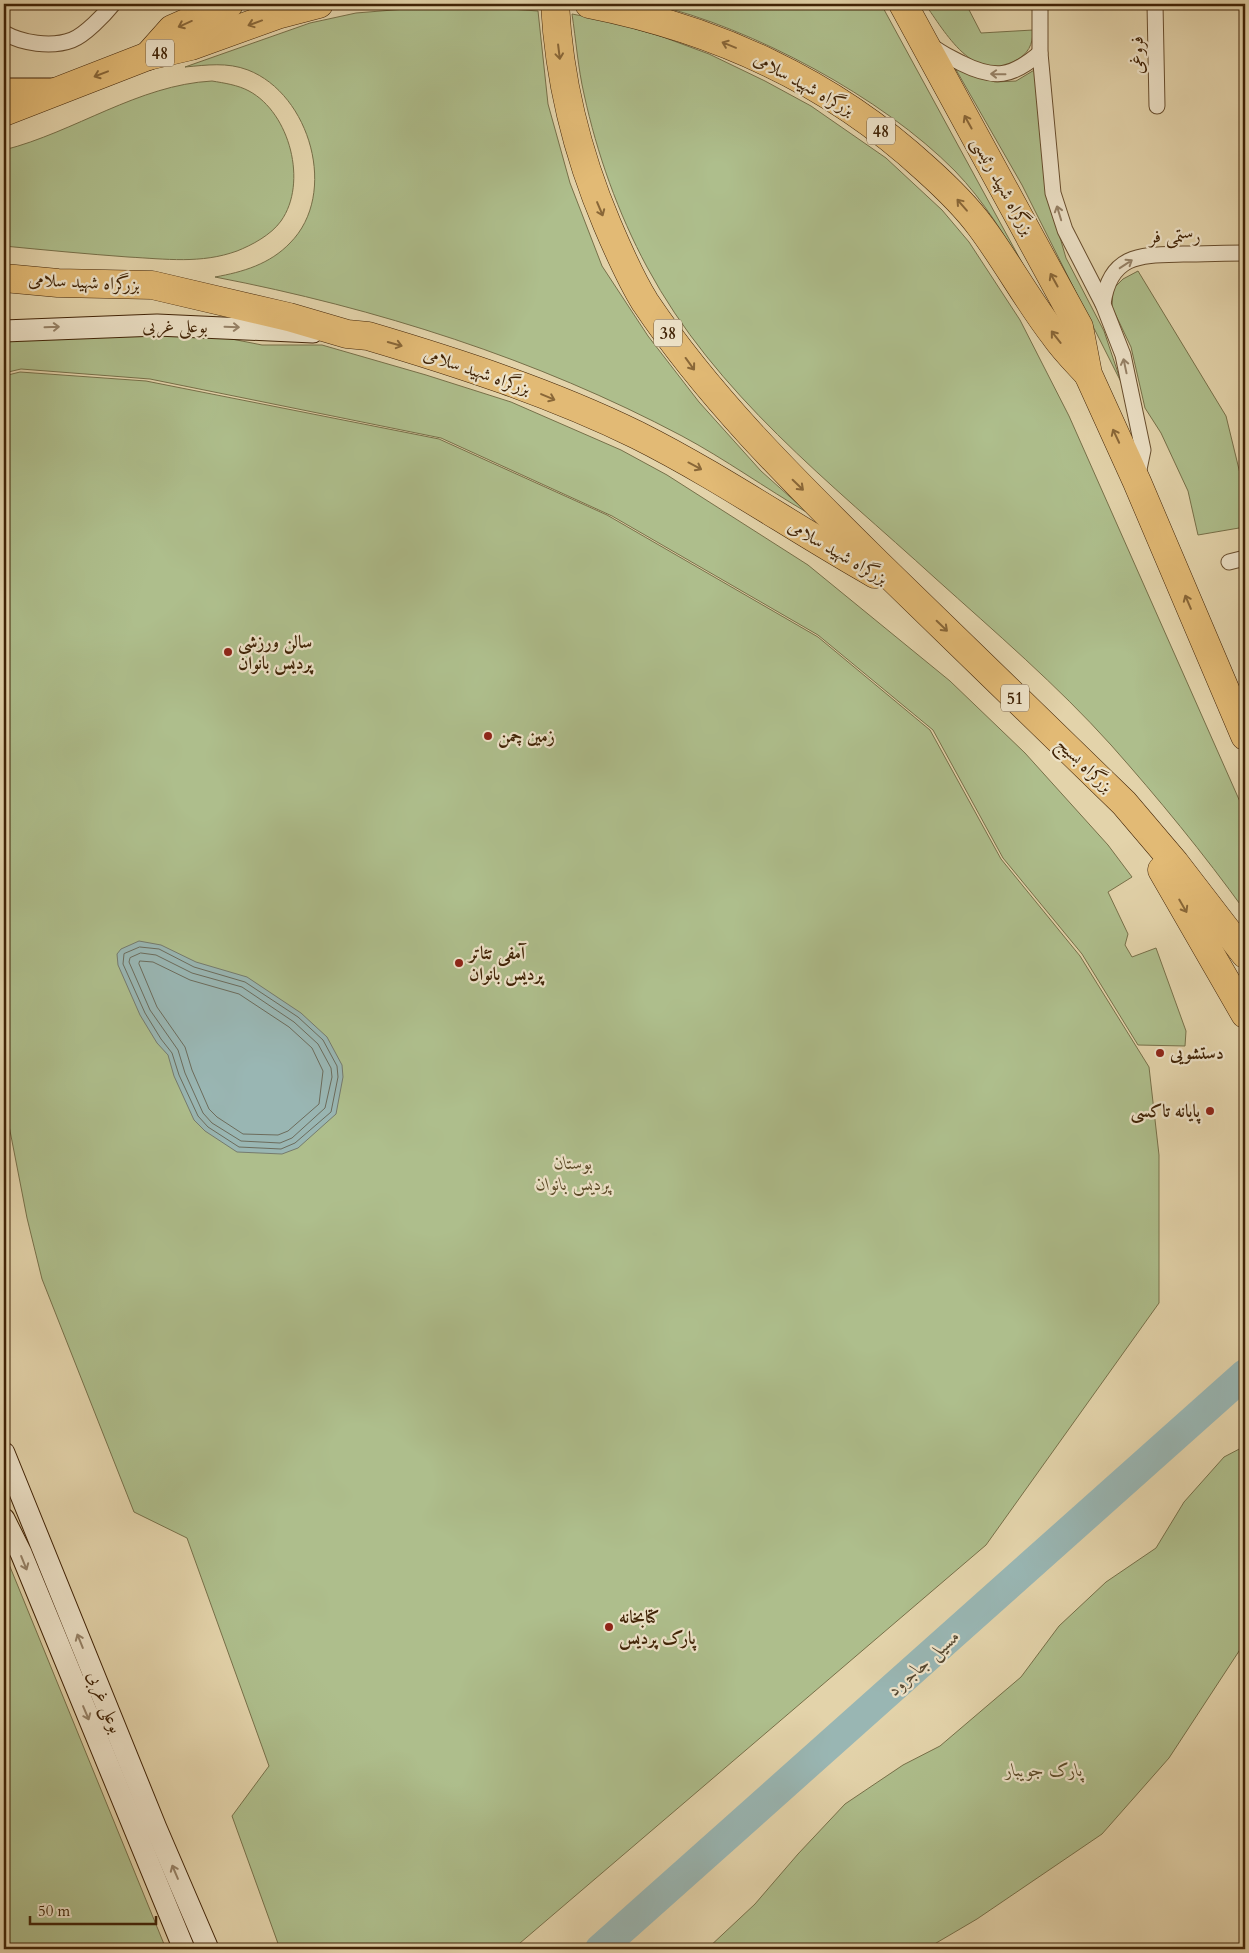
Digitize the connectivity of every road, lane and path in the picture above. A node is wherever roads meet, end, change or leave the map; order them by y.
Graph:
1 (113, 4) edge
2 (229, 4) edge
3 (319, 4) edge
4 (555, 4) edge
5 (589, 4) edge
6 (903, 4) edge
7 (1040, 4) edge
8 (1155, 4) edge
9 (4, 32) edge
10 (921, 36) junction
11 (1040, 53) junction
12 (148, 56) junction
13 (4, 91) edge
14 (56, 91) junction
15 (1157, 106) dead end
16 (4, 112) edge
17 (1245, 253) edge
18 (4, 278) edge
19 (1103, 304) junction
20 (4, 331) edge
21 (347, 334) junction
22 (1088, 374) junction
23 (1137, 482) junction
24 (1245, 558) edge
25 (1229, 562) dead end
26 (907, 592) junction
27 (1207, 646) junction
28 (1245, 689) edge
29 (1245, 736) edge
30 (1124, 803) junction
31 (1245, 954) edge
32 (1245, 1014) edge
33 (4, 1453) edge
34 (4, 1519) edge
35 (184, 1949) edge
36 (208, 1949) edge

1 - 9 street
2 -> 12 highway
3 -> 12 highway, 48
4 -> 26 highway, 38
22 -> 5 highway, بزرگراه شهید سلامی / 48
6 - 10 highway, بزرگراه شهید رئیسی
7 - 11 street
8 - 15 street, فروغی
11 -> 10 street
22 -> 10 highway, بزرگراه شهید رئیسی
19 -> 11 street
12 -> 14 highway, 48
13 - 14 main road
14 - 16 highway, 48
19 -> 17 street, رستمی فر
18 - 21 highway, بزرگراه شهید سلامی
23 -> 19 street
20 -> 21 main road, بوعلی غربی
21 -> 26 highway, بزرگراه شهید سلامی
23 -> 22 highway
27 -> 23 highway
24 - 25 street
26 -> 30 highway, بزرگراه بسیج / 51
27 - 28 highway
27 - 29 highway
30 - 31 highway, بزرگراه بسیج / 51
30 -> 32 highway
36 -> 33 main road, بوعلی غربی
34 -> 35 main road, بوعلی غربی

